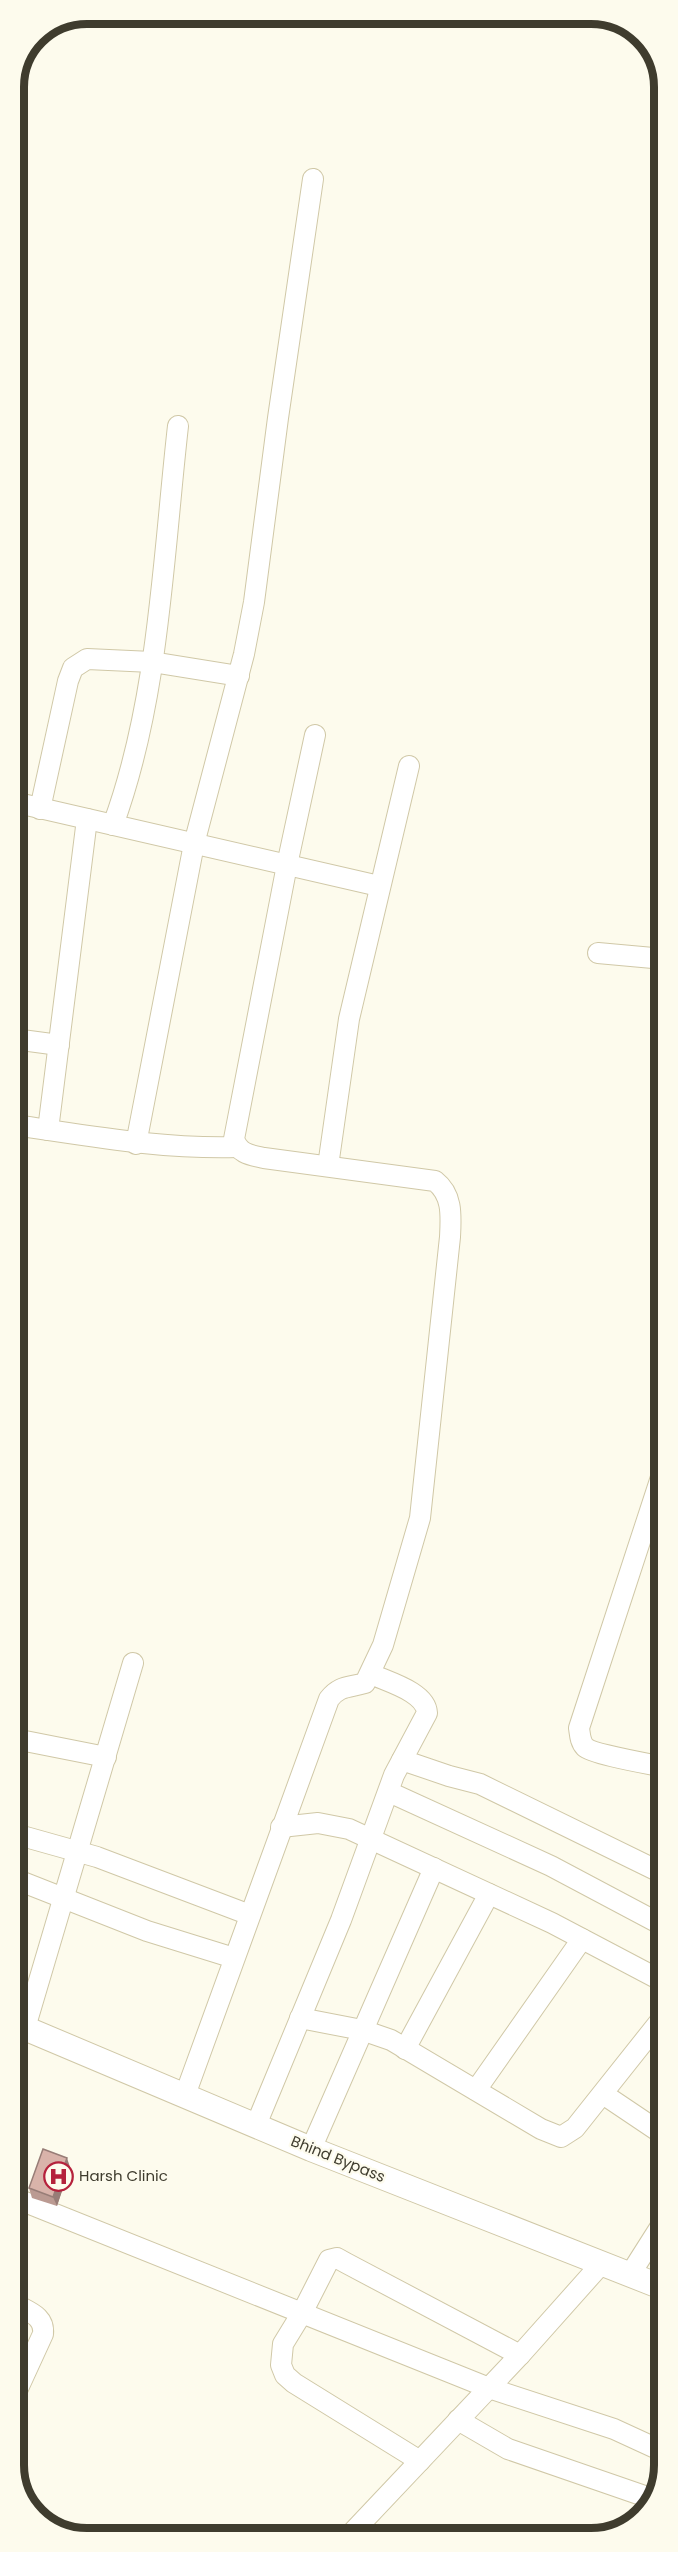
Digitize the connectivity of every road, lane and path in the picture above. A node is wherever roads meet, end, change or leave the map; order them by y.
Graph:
1 (313, 179) dead end
2 (178, 426) dead end
3 (152, 662) junction
4 (239, 676) junction
5 (315, 735) dead end
6 (409, 766) dead end
7 (24, 805) edge
8 (40, 809) junction
9 (87, 819) junction
10 (113, 825) junction
11 (194, 844) junction
12 (287, 865) junction
13 (379, 886) junction
14 (598, 953) dead end
15 (654, 958) edge
16 (24, 1040) edge
17 (59, 1044) junction
18 (24, 1126) edge
19 (48, 1130) junction
20 (136, 1144) junction
21 (237, 1147) junction
22 (328, 1166) junction
23 (654, 1499) edge
24 (133, 1663) dead end
25 (371, 1674) junction
26 (24, 1741) edge
27 (106, 1757) junction
28 (402, 1760) junction
29 (654, 1765) edge
30 (389, 1792) junction
31 (281, 1827) junction
32 (24, 1837) edge
33 (372, 1840) junction
34 (77, 1852) junction
35 (434, 1868) junction
36 (654, 1869) edge
37 (24, 1882) edge
38 (489, 1894) junction
39 (65, 1898) junction
40 (250, 1915) junction
41 (654, 1921) edge
42 (582, 1939) junction
43 (234, 1958) junction
44 (654, 1977) edge
45 (24, 2015) edge
46 (300, 2018) junction
47 (24, 2028) edge
48 (654, 2029) edge
49 (362, 2030) junction
50 (405, 2049) junction
51 (476, 2090) junction
52 (603, 2094) junction
53 (185, 2095) junction
54 (256, 2125) junction
55 (654, 2128) edge
56 (311, 2149) junction
57 (24, 2202) edge
58 (654, 2237) edge
59 (602, 2263) junction
60 (631, 2273) junction
61 (654, 2283) edge
62 (24, 2309) edge
63 (302, 2313) junction
64 (520, 2355) junction
65 (24, 2376) edge
66 (489, 2388) junction
67 (458, 2420) junction
68 (654, 2447) edge
69 (420, 2461) junction
70 (646, 2496) edge
71 (356, 2528) edge

1 - 4 street
2 - 3 street
3 - 4 street
3 - 8 street
3 - 10 street
4 - 11 street
5 - 12 street
6 - 13 street
7 - 8 street
8 - 9 street
9 - 10 street
9 - 17 street
10 - 11 street
11 - 12 street
11 - 20 street
12 - 13 street
12 - 21 street
13 - 22 street
14 - 15 street
16 - 17 street
17 - 19 street
18 - 19 street
19 - 20 street
20 - 21 street
21 - 22 street
22 - 25 street
23 - 29 street
24 - 27 street
25 - 28 street
25 - 31 street
26 - 27 street
27 - 34 street
28 - 30 street
28 - 36 street
30 - 33 street
30 - 41 street
31 - 33 street
31 - 40 street
32 - 34 street
33 - 35 street
33 - 46 street
34 - 39 street
34 - 40 street
35 - 38 street
35 - 49 street
37 - 39 street
38 - 42 street
38 - 50 street
39 - 43 street
39 - 45 street
40 - 43 street
42 - 44 street
42 - 51 street
43 - 53 street
46 - 49 street
46 - 54 street
47 - 53 street, Bhind Bypass
48 - 52 street
49 - 50 street
49 - 56 street
50 - 51 street
51 - 52 street
52 - 55 street
53 - 54 street, Bhind Bypass
54 - 56 street, Bhind Bypass
56 - 59 street, Bhind Bypass
57 - 63 street
58 - 60 street
59 - 60 street, Bhind Bypass
59 - 64 street
60 - 61 street, Bhind Bypass
62 - 65 street
63 - 64 street
63 - 66 street
63 - 69 street
64 - 66 street
66 - 67 street
66 - 68 street
67 - 69 street
67 - 70 street
69 - 71 street

